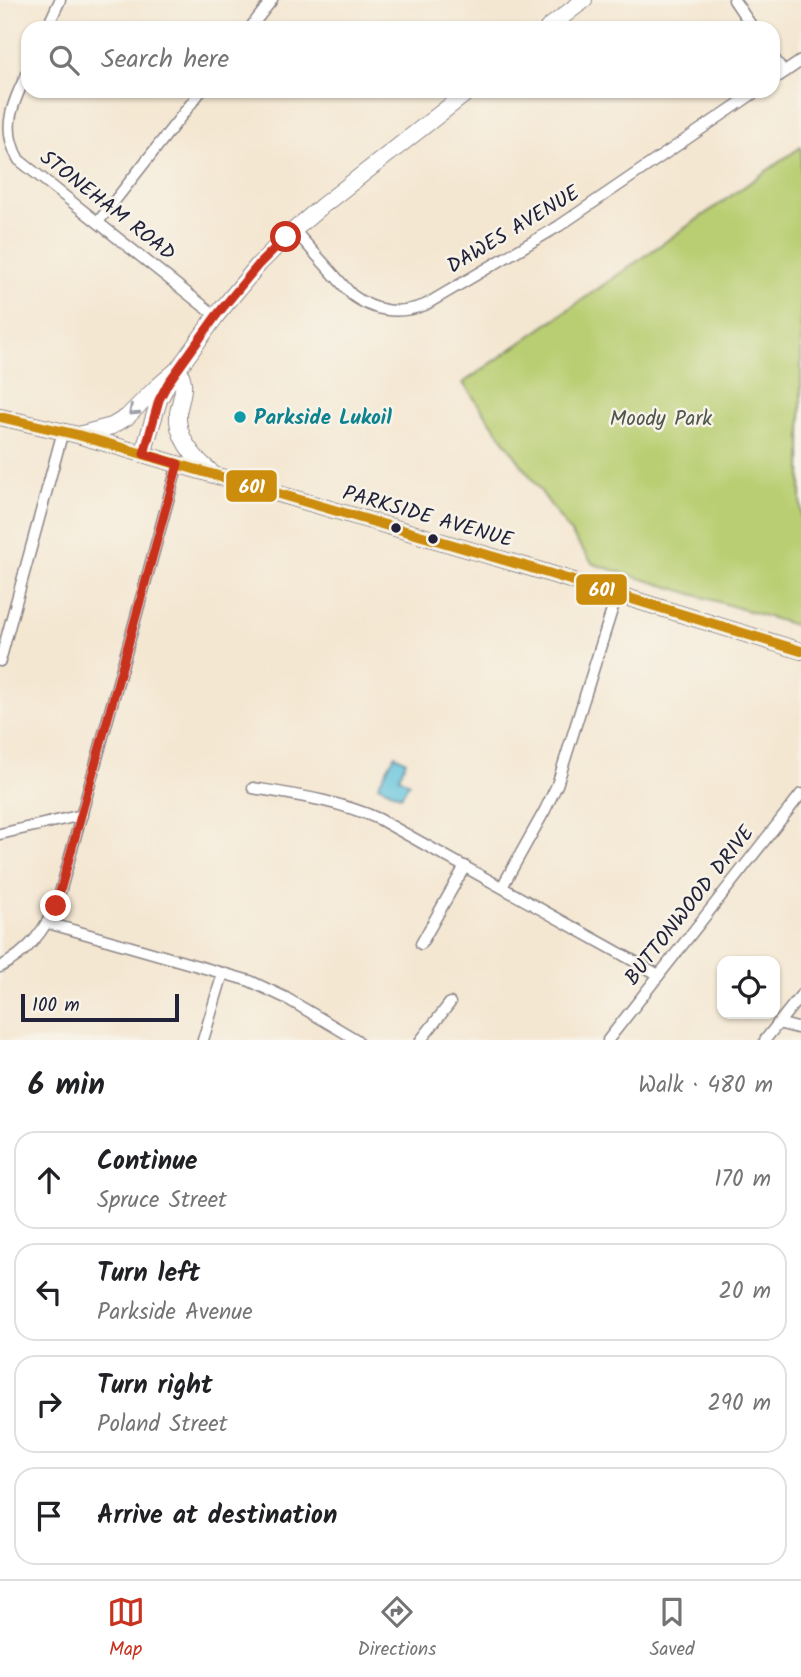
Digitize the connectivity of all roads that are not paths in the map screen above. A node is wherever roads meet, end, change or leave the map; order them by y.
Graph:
1 (60, 0) edge
2 (272, 0) edge
3 (584, 0) edge
4 (734, 0) edge
5 (50, 21) edge
6 (256, 21) edge
7 (557, 21) edge
8 (748, 21) edge
9 (801, 61) edge
10 (780, 67) edge
11 (784, 72) junction
12 (780, 75) edge
13 (21, 86) edge
14 (195, 98) edge
15 (460, 98) edge
16 (747, 98) edge
17 (98, 222) junction
18 (294, 230) junction
19 (216, 316) junction
20 (178, 369) junction
21 (0, 417) edge
22 (70, 433) junction
23 (144, 454) junction
24 (178, 464) junction
25 (214, 475) junction
26 (617, 594) junction
27 (801, 651) edge
28 (0, 661) edge
29 (253, 788) dead end
30 (801, 794) edge
31 (82, 815) junction
32 (0, 834) edge
33 (465, 866) junction
34 (502, 887) junction
35 (48, 923) junction
36 (421, 944) dead end
37 (0, 967) edge
38 (223, 973) junction
39 (659, 975) junction
40 (801, 995) edge
41 (450, 1003) dead end
42 (778, 1023) junction
43 (801, 1030) edge
44 (203, 1040) edge
45 (357, 1040) edge
46 (421, 1040) edge
47 (608, 1040) edge
48 (765, 1040) edge

1 - 5 street
2 - 6 street
3 - 7 main road
4 - 8 street
9 - 11 street
10 - 11 street
11 - 12 street
13 - 17 street, STONEHAM ROAD
14 - 17 street
15 - 18 main road
16 - 18 street, DAWES AVENUE
17 - 19 street, STONEHAM ROAD
18 - 19 main road
19 - 20 main road
20 -> 22 main road
20 - 23 main road
20 - 25 main road
21 - 22 main road, PARKSIDE AVENUE
22 - 23 main road, PARKSIDE AVENUE
22 - 28 street
23 - 24 main road, PARKSIDE AVENUE
24 - 25 main road, PARKSIDE AVENUE
24 - 31 street
25 - 26 main road, PARKSIDE AVENUE
26 - 27 main road, PARKSIDE AVENUE
26 - 34 street
29 - 33 street
30 - 39 street, BUTTONWOOD DRIVE
31 - 32 street
31 - 35 street
33 - 34 street
33 - 36 street
34 - 39 street
35 - 37 street
35 - 38 street
38 - 44 street
38 - 45 street
39 - 47 street, BUTTONWOOD DRIVE
40 - 42 street
41 - 46 street
42 - 43 street
42 - 48 street

